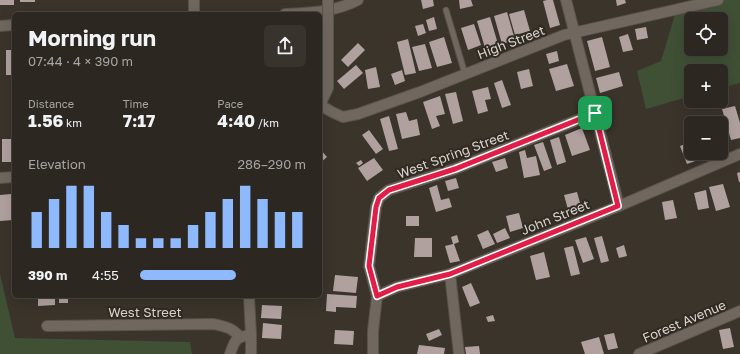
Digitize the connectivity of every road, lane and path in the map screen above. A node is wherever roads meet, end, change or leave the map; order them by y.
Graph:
1 (194, 0) edge
2 (328, 0) edge
3 (358, 0) edge
4 (566, 0) edge
5 (718, 0) edge
6 (446, 10) dead end
7 (194, 12) edge
8 (318, 12) edge
9 (12, 25) edge
10 (0, 26) edge
11 (575, 33) junction
12 (465, 74) junction
13 (322, 101) edge
14 (322, 106) edge
15 (595, 113) junction
16 (740, 154) edge
17 (12, 177) edge
18 (0, 178) edge
19 (618, 206) junction
20 (450, 274) junction
21 (377, 296) junction
22 (249, 298) edge
23 (740, 311) edge
24 (47, 326) dead end
25 (251, 335) junction
26 (240, 337) junction
27 (230, 354) edge
28 (251, 354) edge
29 (373, 354) edge
30 (459, 354) edge
31 (639, 354) edge

1 - 7 street
2 - 13 street, bridge
3 - 8 street
4 - 11 street
5 - 11 street, High Street
6 - 12 lane
9 - 10 street
11 - 12 street, High Street
11 - 15 street
12 - 14 street, High Street
15 - 19 street
15 - 21 street, West Spring Street
16 - 19 street, John Street
17 - 18 street
19 - 20 street, John Street
20 - 21 street, John Street
20 - 30 street
21 - 29 street, West Spring Street
22 - 25 street
23 - 31 street, Forest Avenue
24 - 26 street, West Street
25 - 26 street
25 - 28 street
26 - 27 street

